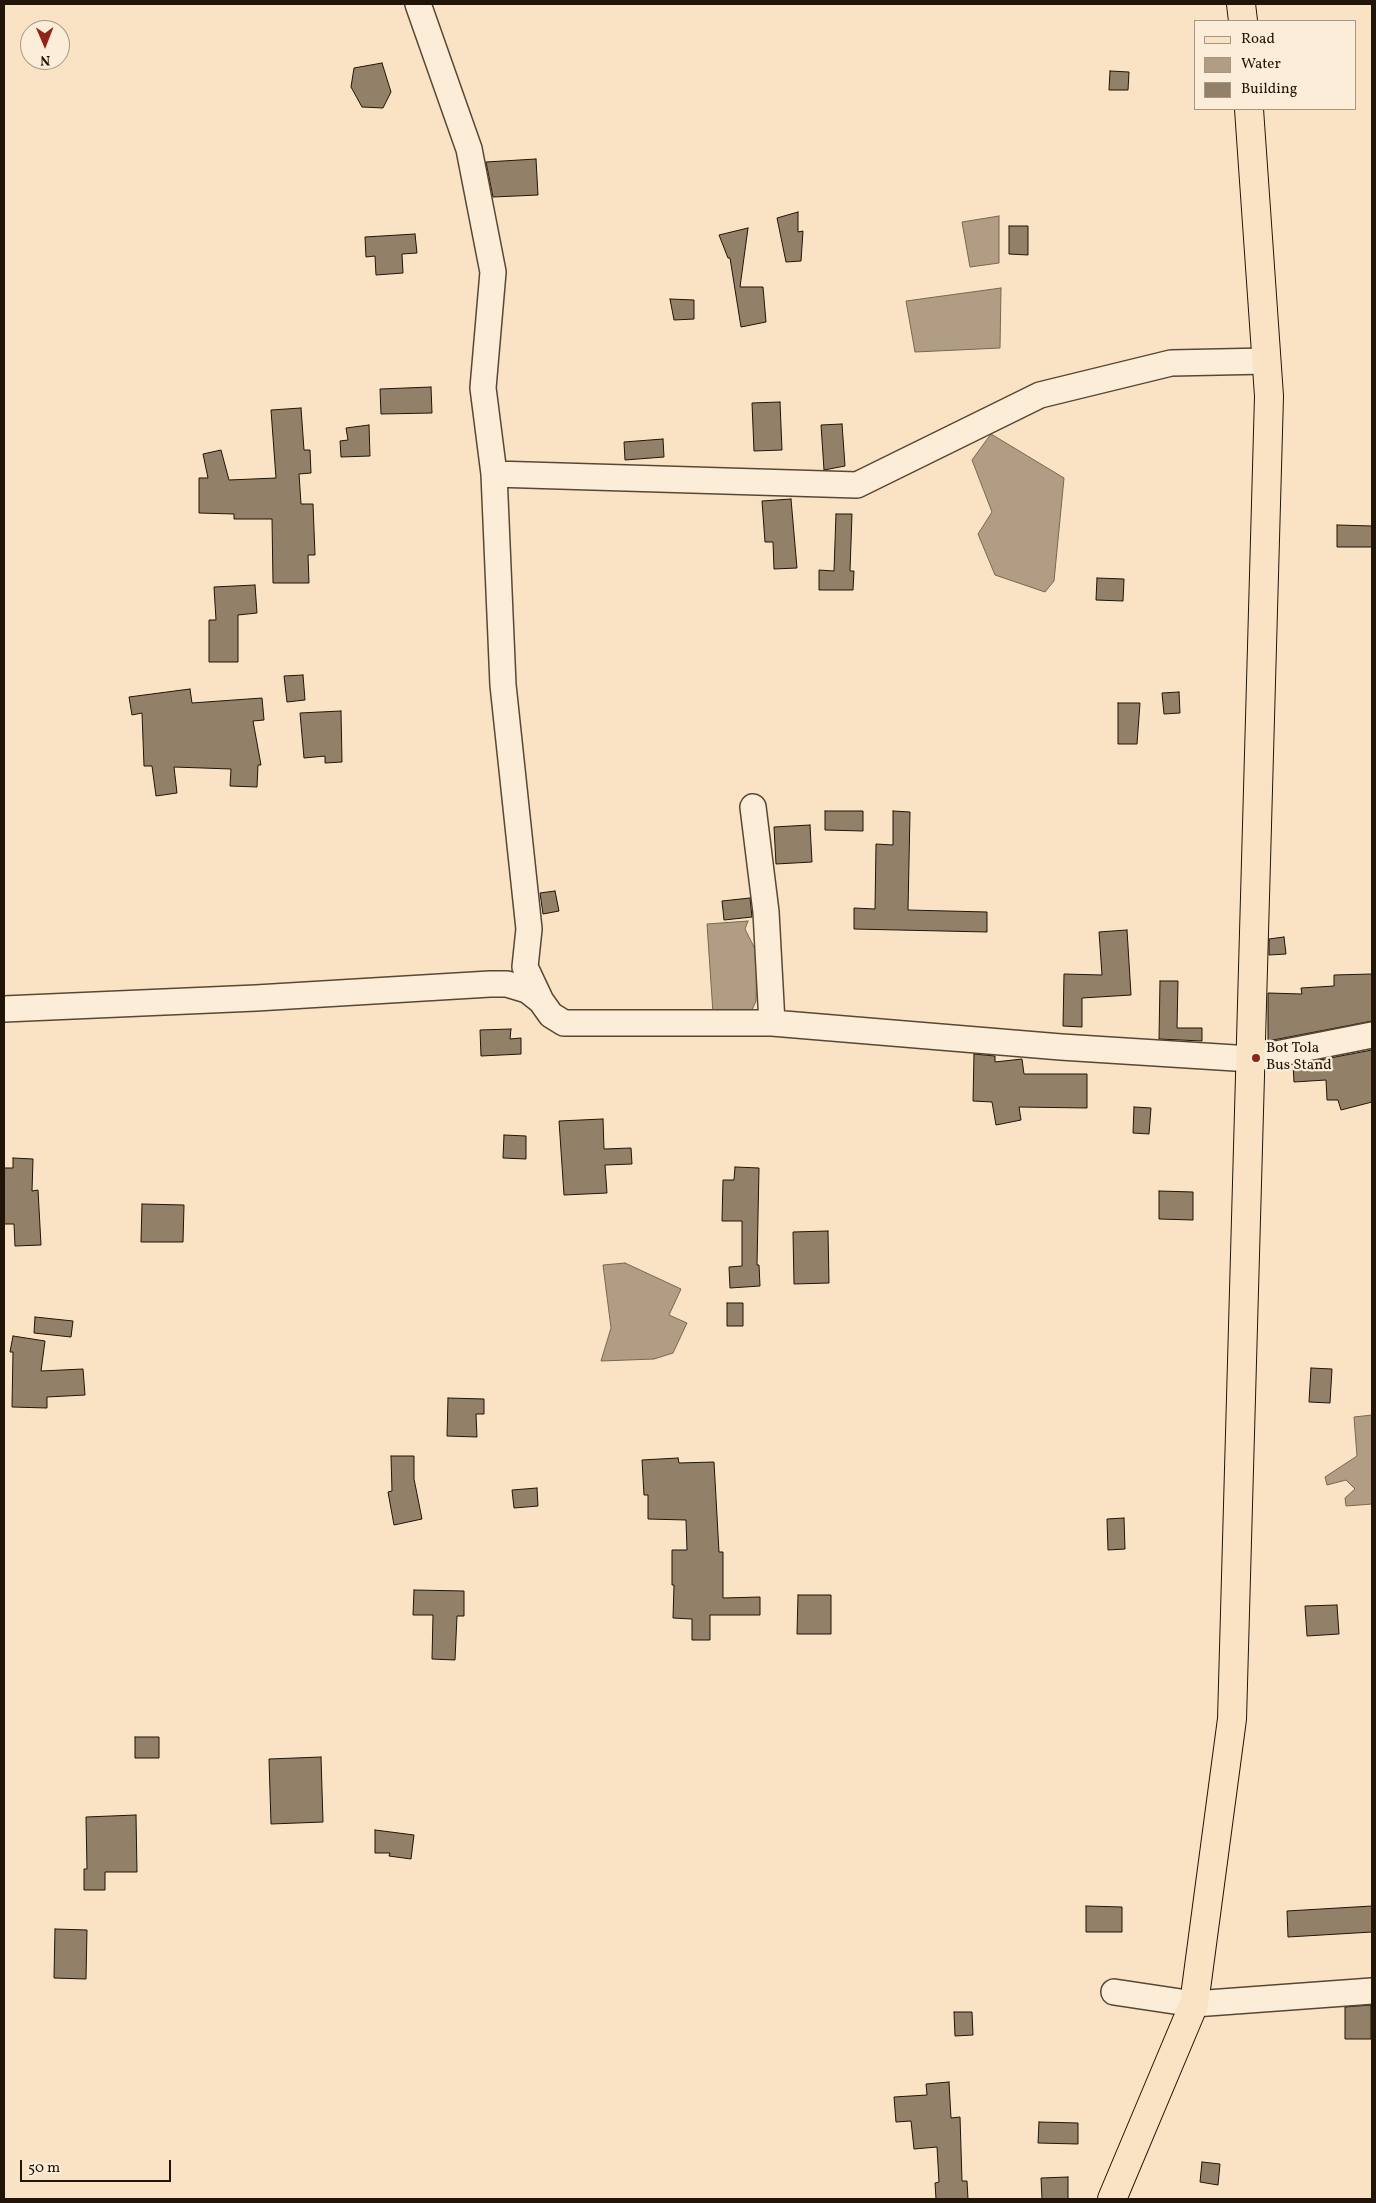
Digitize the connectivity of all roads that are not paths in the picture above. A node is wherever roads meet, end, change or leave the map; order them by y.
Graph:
1 (418, 4) edge
2 (1241, 4) edge
3 (1242, 20) edge
4 (1249, 110) edge
5 (1267, 361) junction
6 (494, 474) junction
7 (753, 806) dead end
8 (541, 1001) junction
9 (4, 1009) edge
10 (772, 1023) junction
11 (1372, 1035) edge
12 (1251, 1059) junction
13 (1372, 1991) edge
14 (1114, 1992) dead end
15 (1194, 2004) junction
16 (1112, 2199) edge

1 - 6 street
2 - 3 main road
4 - 5 main road
5 - 6 street
5 - 12 main road
6 - 8 street
7 - 10 street
8 - 9 street
8 - 10 street
10 - 12 street
11 - 12 street
12 - 15 main road
13 - 15 street
14 - 15 street
15 - 16 main road

